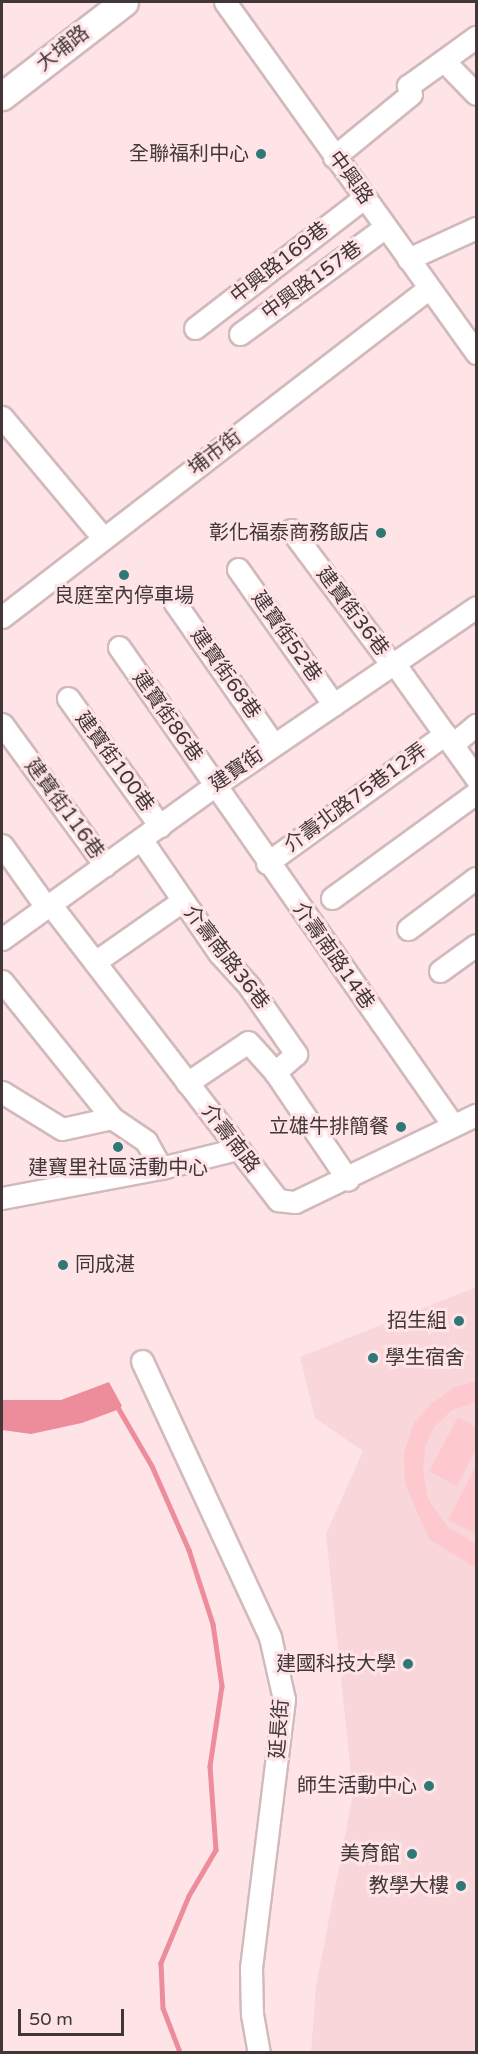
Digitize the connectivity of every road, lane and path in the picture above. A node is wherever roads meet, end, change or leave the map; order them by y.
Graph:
1 (124, 2) edge
2 (225, 2) edge
3 (477, 37) edge
4 (444, 61) junction
5 (477, 94) edge
6 (2, 96) edge
7 (334, 157) junction
8 (364, 198) junction
9 (385, 227) junction
10 (477, 228) edge
11 (408, 260) junction
12 (429, 288) junction
13 (195, 328) dead end
14 (240, 334) dead end
15 (477, 353) edge
16 (2, 417) edge
17 (291, 530) dead end
18 (103, 538) junction
19 (238, 569) dead end
20 (175, 603) dead end
21 (477, 607) edge
22 (2, 616) edge
23 (119, 647) dead end
24 (393, 664) junction
25 (68, 698) dead end
26 (334, 705) junction
27 (2, 724) edge
28 (477, 724) edge
29 (449, 739) junction
30 (274, 745) junction
31 (477, 778) edge
32 (214, 786) junction
33 (477, 793) edge
34 (160, 826) junction
35 (141, 839) junction
36 (2, 845) edge
37 (267, 863) junction
38 (105, 865) junction
39 (477, 878) edge
40 (332, 898) dead end
41 (182, 901) junction
42 (48, 906) junction
43 (408, 929) dead end
44 (2, 939) edge
45 (477, 945) edge
46 (95, 963) junction
47 (440, 971) dead end
48 (2, 981) edge
49 (275, 1072) junction
50 (187, 1083) junction
51 (2, 1092) edge
52 (477, 1115) edge
53 (112, 1118) junction
54 (453, 1125) junction
55 (237, 1149) junction
56 (161, 1168) junction
57 (348, 1180) junction
58 (2, 1198) edge
59 (142, 1361) dead end
60 (259, 2052) edge

1 - 6 main road, 大埔路
2 - 7 street, 中興路
3 - 4 street
4 - 5 street
4 - 7 street
7 - 8 street, 中興路
8 - 9 street, 中興路
8 - 13 street, 中興路169巷
9 - 11 street, 中興路
9 - 14 street, 中興路157巷
10 - 11 street
11 - 12 street, 中興路
12 - 15 street, 中興路
12 - 18 street, 埔市街
16 - 18 street
17 - 24 street, 建寶街36巷
18 - 22 street, 埔市街
19 - 26 street, 建寶街52巷
20 - 30 street, 建寶街68巷
21 - 24 street, 建寶街
23 - 32 street, 建寶街86巷
24 - 26 street, 建寶街
24 - 29 street, 建寶街36巷
25 - 34 street, 建寶街100巷
26 - 30 street, 建寶街
27 - 38 street, 建寶街116巷
28 - 29 street, 介壽北路75巷12弄
29 - 31 street, 建寶街36巷
29 - 37 street, 介壽北路75巷12弄
30 - 32 street, 建寶街
32 - 34 street, 建寶街
32 - 37 street, 介壽南路14巷
33 - 40 street
34 - 35 street, 建寶街
35 - 38 street, 建寶街
35 - 41 street, 介壽南路36巷
36 - 42 street, 介壽南路
37 - 54 street, 介壽南路14巷
38 - 42 street, 建寶街
39 - 43 street
41 - 46 street
41 - 49 street, 介壽南路36巷
42 - 44 street, 建寶街
42 - 46 street, 介壽南路
45 - 47 street
46 - 50 street, 介壽南路
48 - 53 street
49 - 50 street, 介壽南路36巷
49 - 57 street, 介壽南路36巷
50 - 55 street, 介壽南路
51 - 53 street
52 - 54 street, 介壽南路
53 - 56 street
54 - 57 street, 介壽南路
55 - 56 street
55 - 57 street, 介壽南路
56 - 58 street
59 - 60 street, 延長街

